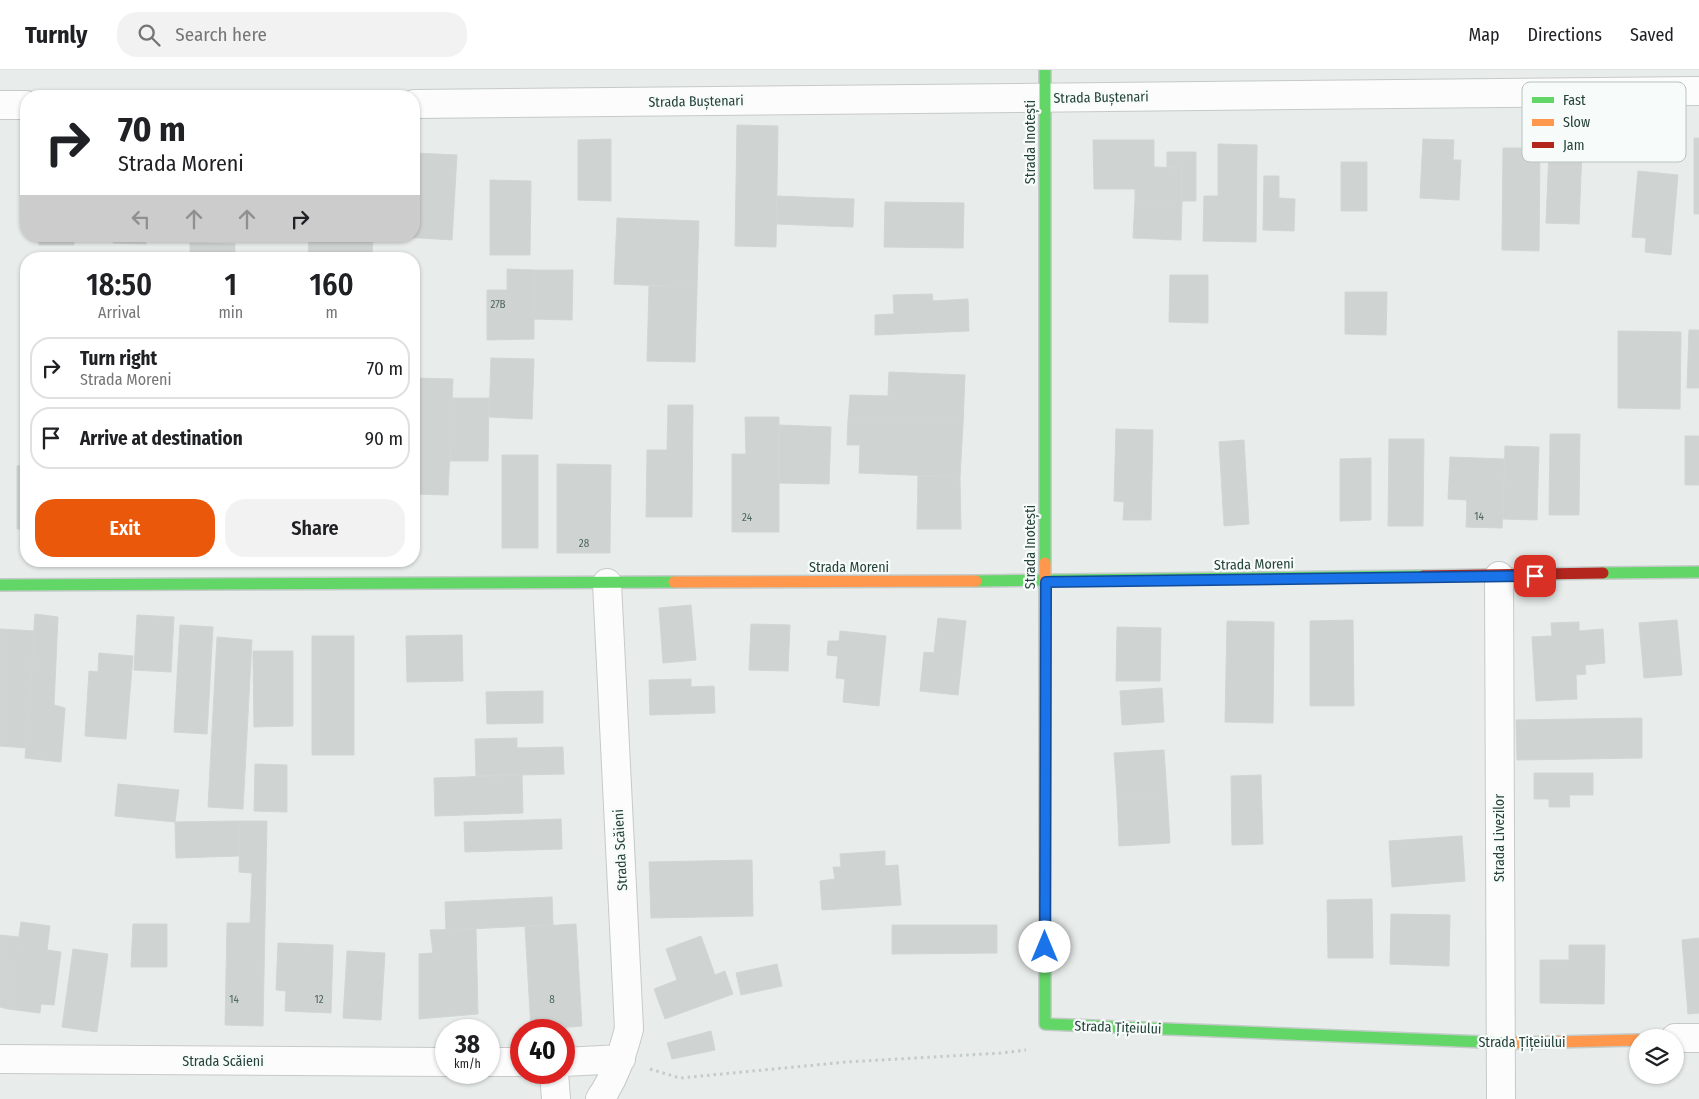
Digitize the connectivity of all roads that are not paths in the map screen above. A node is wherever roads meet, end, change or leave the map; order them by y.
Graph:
1 (1045, 70) edge
2 (1686, 91) edge
3 (1699, 91) edge
4 (1522, 93) edge
5 (1045, 97) junction
6 (420, 104) edge
7 (0, 105) edge
8 (20, 105) edge
9 (1699, 572) edge
10 (1499, 576) junction
11 (1046, 582) junction
12 (607, 583) junction
13 (0, 585) edge
14 (1045, 1024) joint
15 (1684, 1038) edge
16 (1699, 1038) edge
17 (1629, 1040) edge
18 (1500, 1043) junction
19 (621, 1059) junction
20 (0, 1060) edge
21 (575, 1061) edge
22 (435, 1062) edge
23 (555, 1084) edge
24 (556, 1099) edge
25 (600, 1099) edge
26 (1501, 1099) edge

1 - 5 street, Strada Inotești
2 - 3 street, Strada Buștenari
4 - 5 street, Strada Buștenari
5 - 6 street, Strada Buștenari
5 - 11 street, Strada Inotești
7 - 8 street
9 - 10 street, Strada Moreni
10 - 11 street, Strada Moreni
10 - 18 street, Strada Livezilor
11 - 12 street, Strada Moreni
11 - 14 street, Strada Inotești
12 - 13 street, Strada Moreni
12 - 19 street, Strada Scăieni
14 - 18 street, Strada Țițeiului
15 - 16 street
17 - 18 street, Strada Țițeiului
18 - 26 street, Strada Livezilor
19 - 21 street
19 - 25 street, Strada Scăieni
20 - 22 street, Strada Scăieni
23 - 24 street

